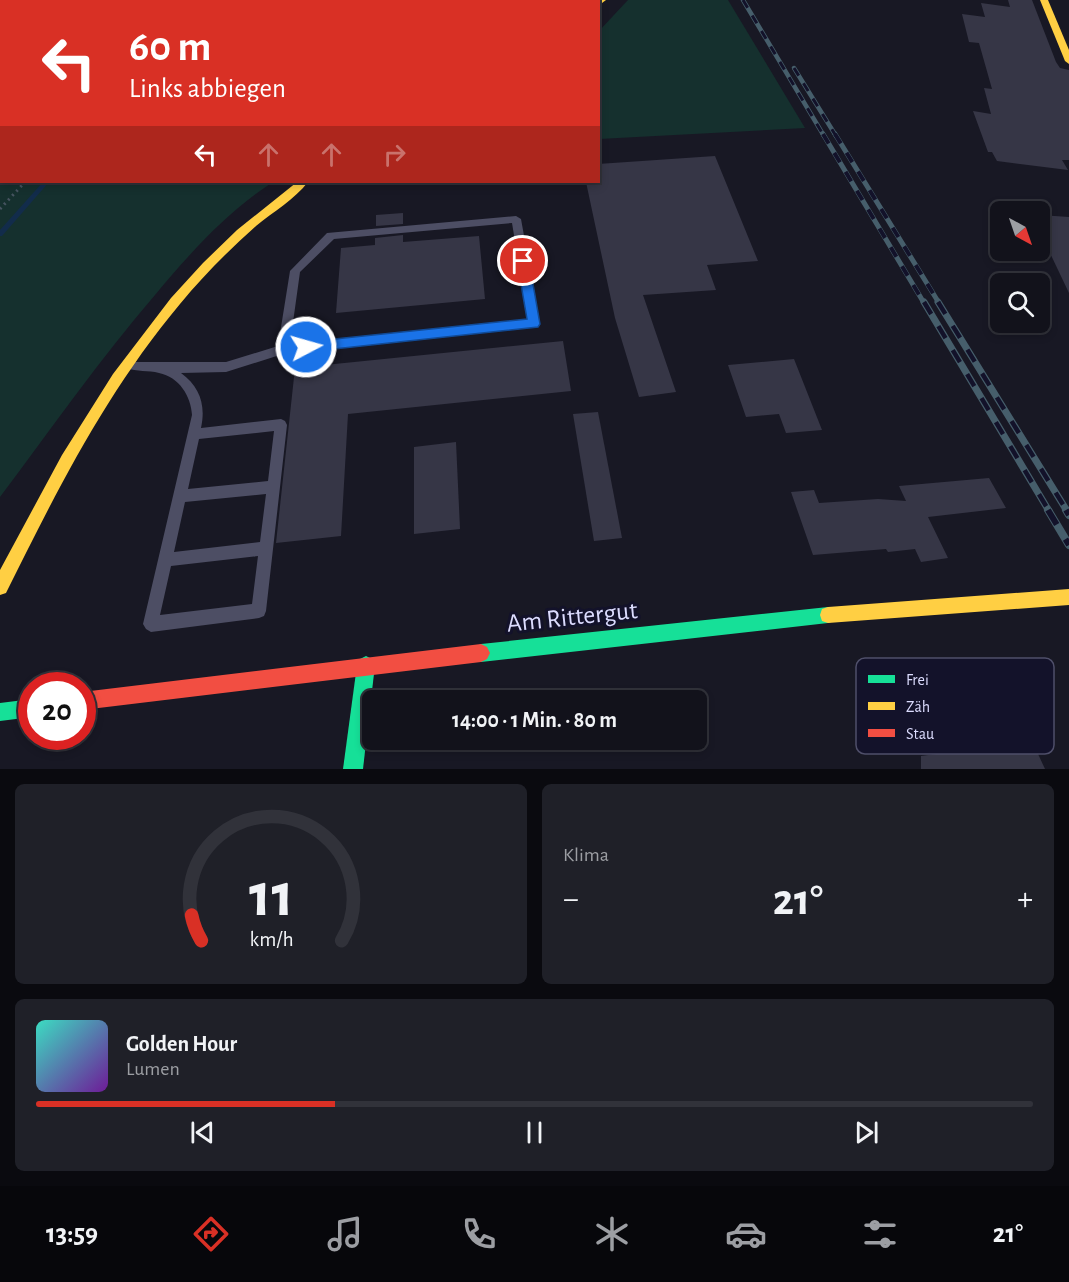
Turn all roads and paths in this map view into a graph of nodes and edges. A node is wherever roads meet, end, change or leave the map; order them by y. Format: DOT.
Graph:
graph roads {
  1 [pos="1044,0"];
  2 [pos="1069,61"];
  3 [pos="24,183"];
  4 [pos="302,183"];
  5 [pos="0,209"];
  6 [pos="283,350"];
  7 [pos="127,364"];
  8 [pos="163,368"];
  9 [pos="194,434"];
  10 [pos="273,487"];
  11 [pos="179,496"];
  12 [pos="266,549"];
  13 [pos="165,560"];
  14 [pos="0,587"];
  15 [pos="1069,597"];
  16 [pos="366,665"];
  17 [pos="96,699"];
  18 [pos="18,710"];
  19 [pos="0,712"];
  20 [pos="353,769"];
  1 -- 2 [label="street"];
  3 -- 5 [label="path"];
  4 -- 7 [label="street"];
  6 -- 6 [label="lane"];
  6 -- 8 [label="lane"];
  7 -- 8 [label="lane"];
  7 -- 14 [label="street"];
  8 -- 9 [label="lane"];
  9 -- 10 [label="lane"];
  9 -- 11 [label="lane"];
  10 -- 11 [label="lane"];
  10 -- 12 [label="lane"];
  11 -- 13 [label="lane"];
  12 -- 13 [label="lane"];
  12 -- 13 [label="lane"];
  15 -- 16 [label="street, Am Rittergut"];
  16 -- 17 [label="street, Am Rittergut"];
  16 -- 20 [label="street"];
  18 -- 19 [label="street"];
}
